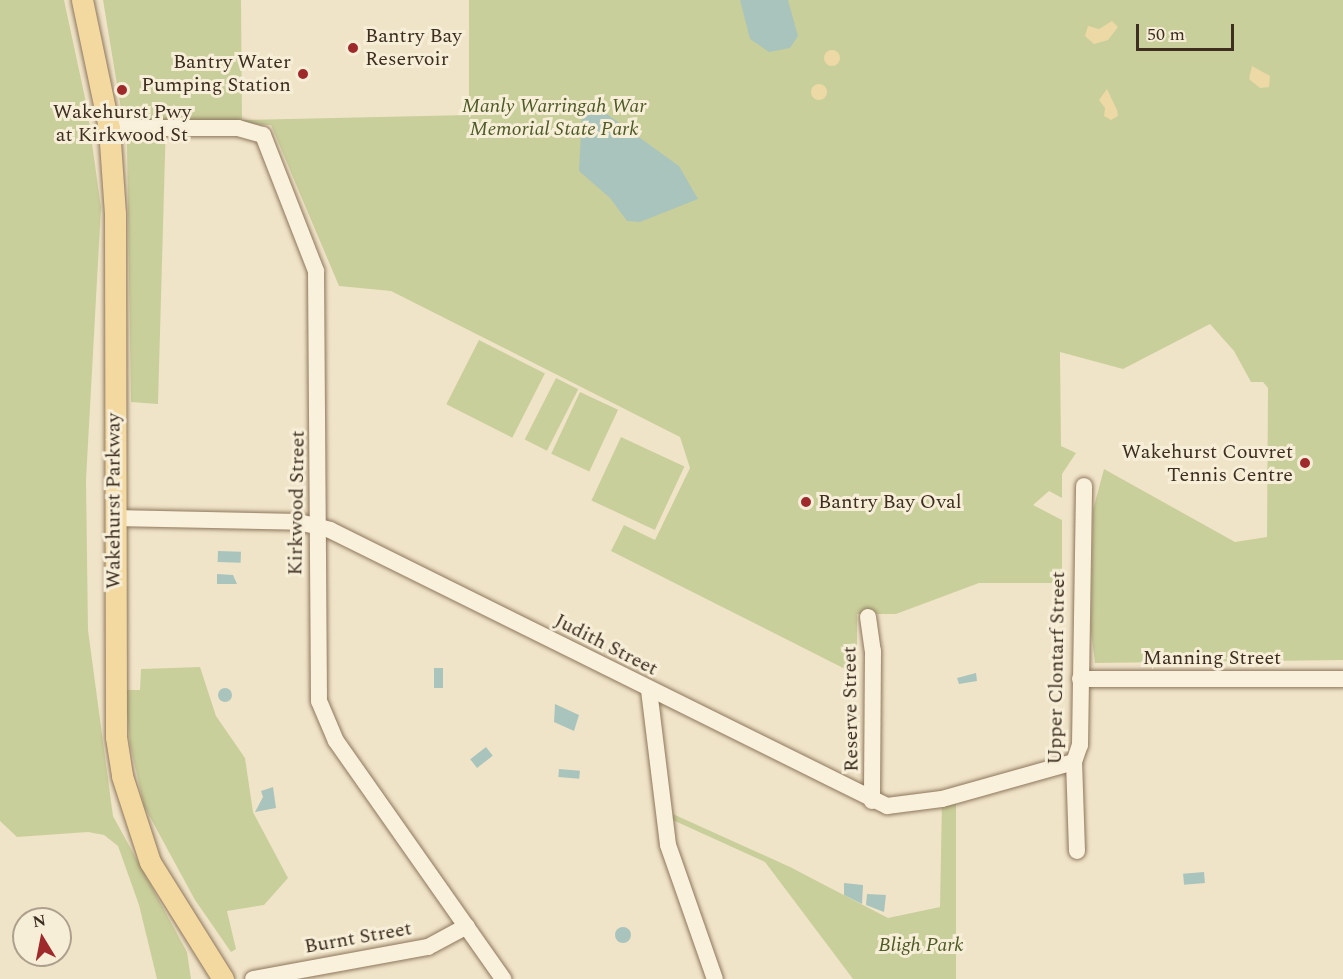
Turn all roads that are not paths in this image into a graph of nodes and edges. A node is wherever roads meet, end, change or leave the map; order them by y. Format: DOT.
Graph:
graph roads {
  1 [pos="81,0"];
  2 [pos="108,128"];
  3 [pos="1084,486"];
  4 [pos="114,518"];
  5 [pos="317,525"];
  6 [pos="868,617"];
  7 [pos="1080,679"];
  8 [pos="1343,680"];
  9 [pos="650,690"];
  10 [pos="1074,762"];
  11 [pos="872,801"];
  12 [pos="1077,851"];
  13 [pos="467,926"];
  14 [pos="223,979"];
  15 [pos="253,979"];
  16 [pos="503,979"];
  17 [pos="715,979"];
  1 -- 2 [label="main road, Wakehurst Parkway"];
  2 -- 4 [label="main road, Wakehurst Parkway"];
  2 -- 5 [label="street, Kirkwood Street"];
  3 -- 7 [label="street, Upper Clontarf Street"];
  4 -- 5 [label="street, Judith Street"];
  4 -- 14 [label="main road, Wakehurst Parkway"];
  5 -- 9 [label="street, Judith Street"];
  5 -- 13 [label="street, Kirkwood Street"];
  6 -- 11 [label="street, Reserve Street"];
  7 -- 8 [label="street, Manning Street"];
  7 -- 10 [label="street, Upper Clontarf Street"];
  9 -- 11 [label="street, Judith Street"];
  9 -- 17 [label="street"];
  10 -- 11 [label="street, Judith Street"];
  10 -- 12 [label="street, Upper Clontarf Street"];
  13 -- 15 [label="street, Burnt Street"];
  13 -- 16 [label="street, Kirkwood Street"];
}
